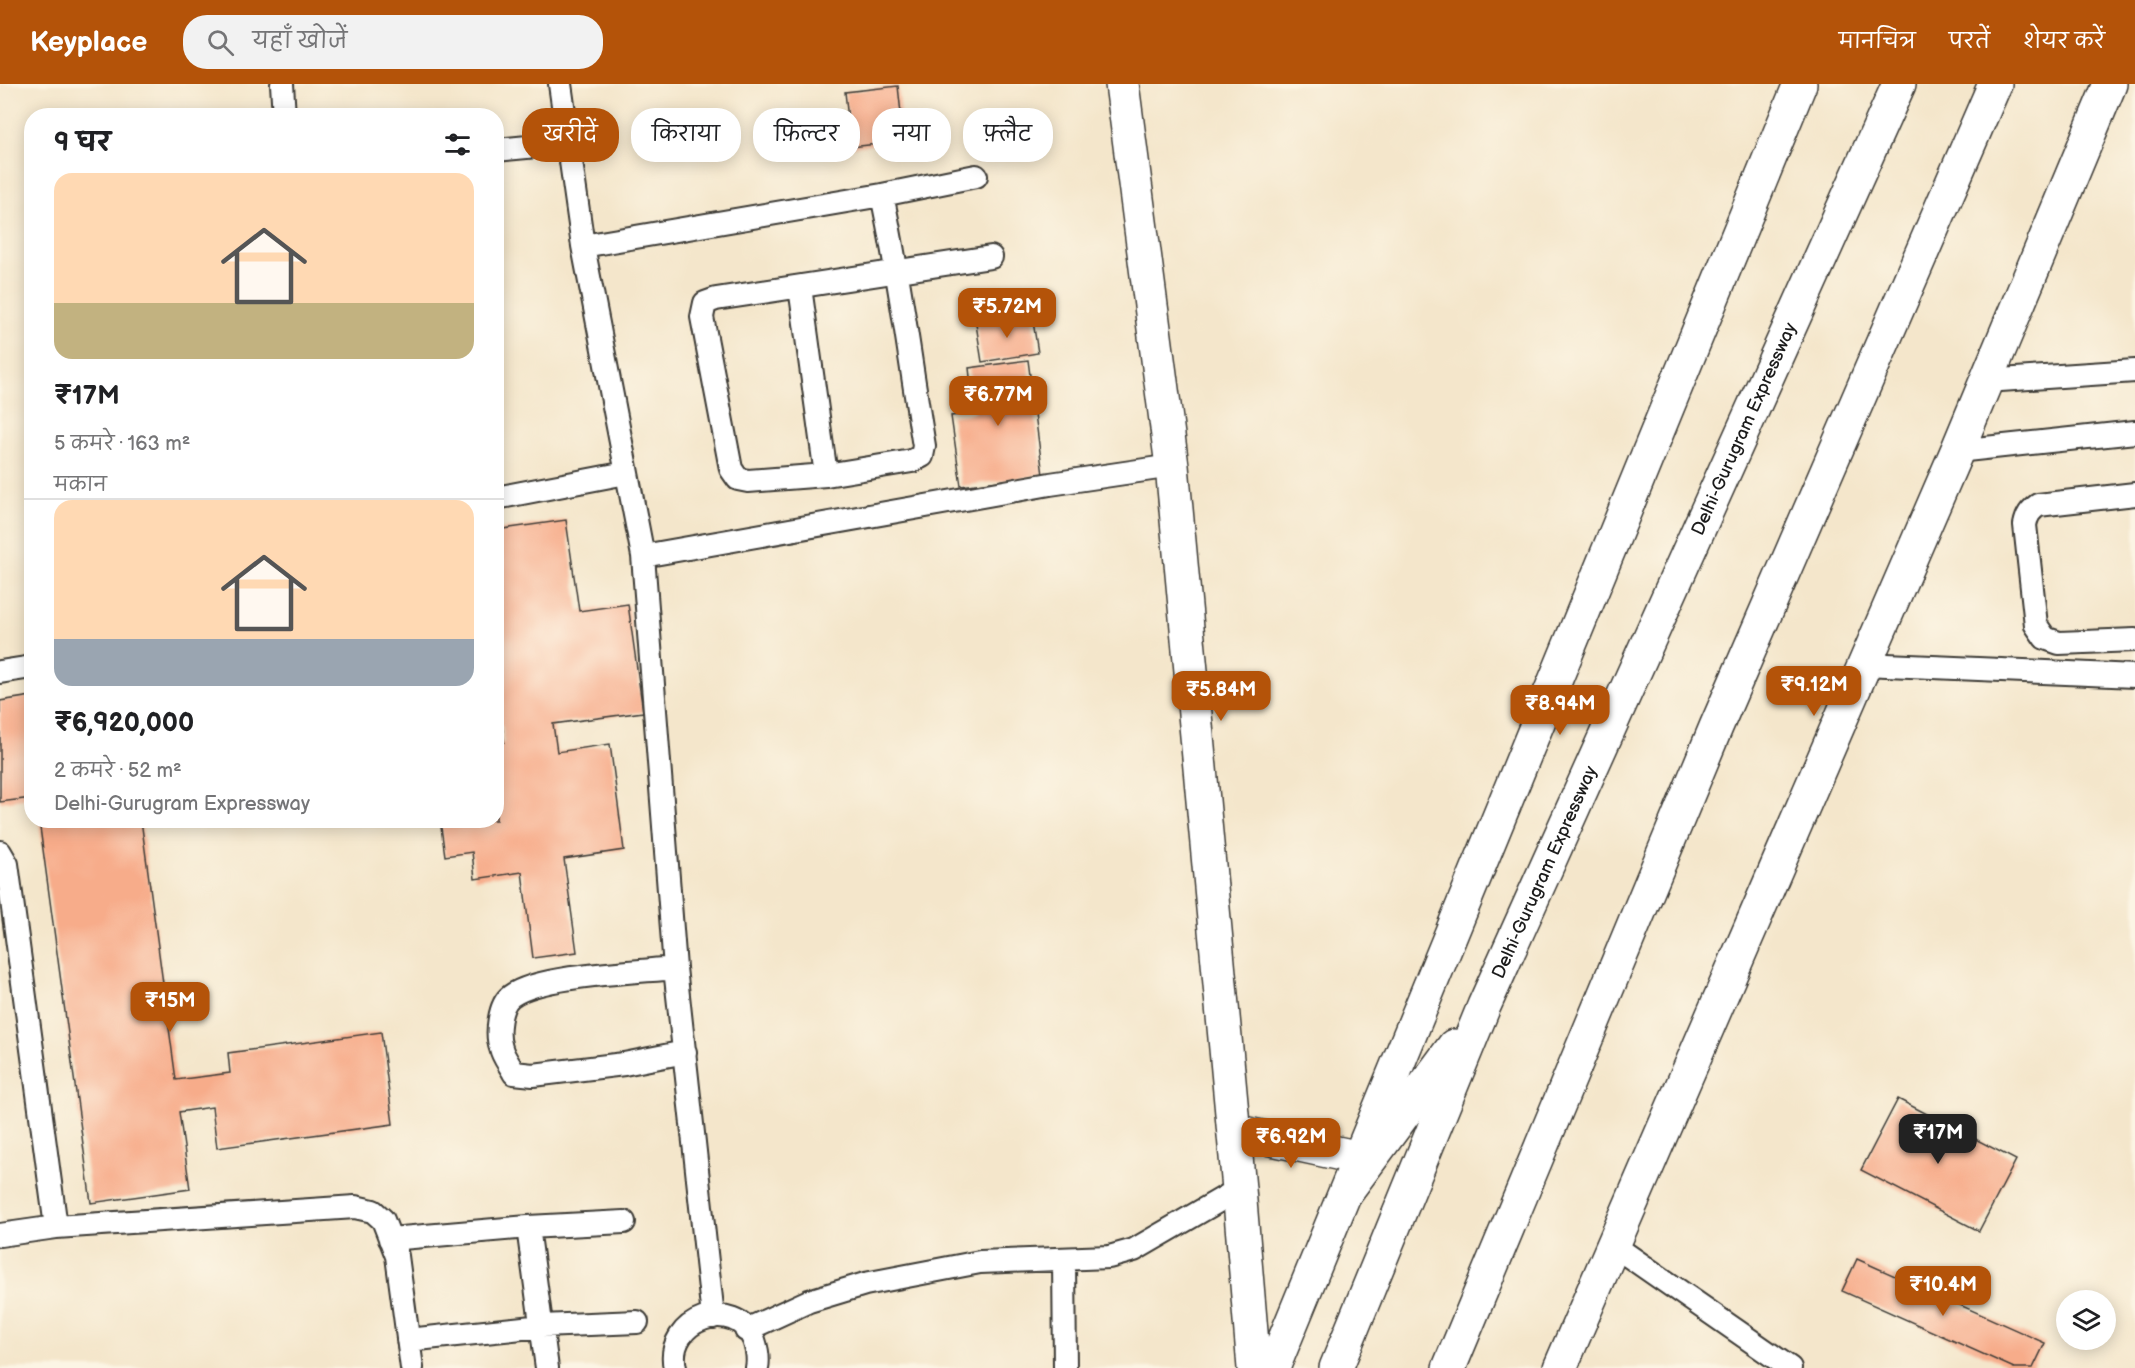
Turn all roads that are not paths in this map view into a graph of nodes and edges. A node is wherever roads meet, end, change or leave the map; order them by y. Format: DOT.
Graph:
graph roads {
  1 [pos="282,84"];
  2 [pos="560,84"];
  3 [pos="1122,84"];
  4 [pos="1800,84"];
  5 [pos="1899,84"];
  6 [pos="1995,84"];
  7 [pos="2110,84"];
  8 [pos="284,108"];
  9 [pos="564,108"];
  10 [pos="522,148"];
  11 [pos="504,149"];
  12 [pos="572,162"];
  13 [pos="976,176"];
  14 [pos="882,195"];
  15 [pos="583,246"];
  16 [pos="991,257"];
  17 [pos="896,271"];
  18 [pos="800,287"];
  19 [pos="2135,370"];
  20 [pos="1986,381"];
  21 [pos="2135,432"];
  22 [pos="1957,451"];
  23 [pos="1172,466"];
  24 [pos="626,474"];
  25 [pos="826,475"];
  26 [pos="2135,494"];
  27 [pos="504,497"];
  28 [pos="643,556"];
  29 [pos="2135,640"];
  30 [pos="1864,664"];
  31 [pos="24,669"];
  32 [pos="0,672"];
  33 [pos="2135,676"];
  34 [pos="0,852"];
  35 [pos="675,968"];
  36 [pos="1484,1006"];
  37 [pos="685,1052"];
  38 [pos="1234,1131"];
  39 [pos="1360,1158"];
  40 [pos="1239,1189"];
  41 [pos="1346,1192"];
  42 [pos="624,1222"];
  43 [pos="56,1227"];
  44 [pos="528,1227"];
  45 [pos="0,1235"];
  46 [pos="390,1239"];
  47 [pos="1613,1245"];
  48 [pos="1064,1259"];
  49 [pos="713,1317"];
  50 [pos="637,1322"];
  51 [pos="542,1326"];
  52 [pos="746,1330"];
  53 [pos="408,1340"];
  54 [pos="412,1368"];
  55 [pos="547,1368"];
  56 [pos="675,1368"];
  57 [pos="756,1368"];
  58 [pos="1065,1368"];
  59 [pos="1254,1368"];
  60 [pos="1273,1368"];
  61 [pos="1336,1368"];
  62 [pos="1449,1368"];
  63 [pos="1560,1368"];
  64 [pos="1790,1368"];
  1 -- 8 [label="lane"];
  2 -- 9 [label="lane"];
  3 -- 23 [label="main road"];
  4 -- 39 [label="main road"];
  5 -- 36 [label="main road, Delhi-Gurugram Expressway"];
  6 -- 62 [label="main road"];
  7 -- 20 [label="main road"];
  10 -- 11 [label="lane"];
  12 -- 15 [label="lane"];
  13 -- 14 [label="lane"];
  14 -- 15 [label="lane"];
  14 -- 17 [label="lane"];
  15 -- 24 [label="lane"];
  16 -- 17 [label="lane"];
  17 -- 18 [label="lane"];
  17 -- 25 [label="lane"];
  18 -- 25 [label="lane"];
  18 -- 25 [label="lane"];
  19 -- 20 [label="lane"];
  20 -- 22 [label="main road"];
  21 -- 22 [label="lane"];
  22 -- 30 [label="main road"];
  23 -- 28 [label="lane"];
  23 -- 38 [label="main road"];
  24 -- 27 [label="lane"];
  24 -- 28 [label="lane"];
  26 -- 29 [label="lane"];
  28 -- 35 [label="lane"];
  30 -- 33 [label="lane"];
  30 -- 47 [label="main road"];
  31 -- 32 [label="lane"];
  34 -- 43 [label="lane"];
  35 -- 37 [label="lane"];
  35 -- 37 [label="lane"];
  36 -- 41 [label="main road"];
  36 -- 61 [label="main road, Delhi-Gurugram Expressway"];
  37 -- 49 [label="lane"];
  38 -- 39 [label="main road"];
  38 -- 40 [label="main road"];
  39 -- 41 [label="main road"];
  40 -- 48 [label="lane"];
  40 -- 59 [label="main road"];
  41 -- 60 [label="main road"];
  42 -- 44 [label="lane"];
  43 -- 45 [label="lane"];
  43 -- 46 [label="lane"];
  44 -- 46 [label="lane"];
  44 -- 51 [label="lane"];
  46 -- 53 [label="lane"];
  47 -- 63 [label="main road"];
  47 -- 64 [label="lane"];
  48 -- 52 [label="lane"];
  48 -- 58 [label="lane"];
  49 -- 52 [label="lane"];
  49 -- 56 [label="lane"];
  50 -- 51 [label="lane"];
  51 -- 53 [label="lane"];
  51 -- 55 [label="lane"];
  52 -- 57 [label="lane"];
  53 -- 54 [label="lane"];
}
